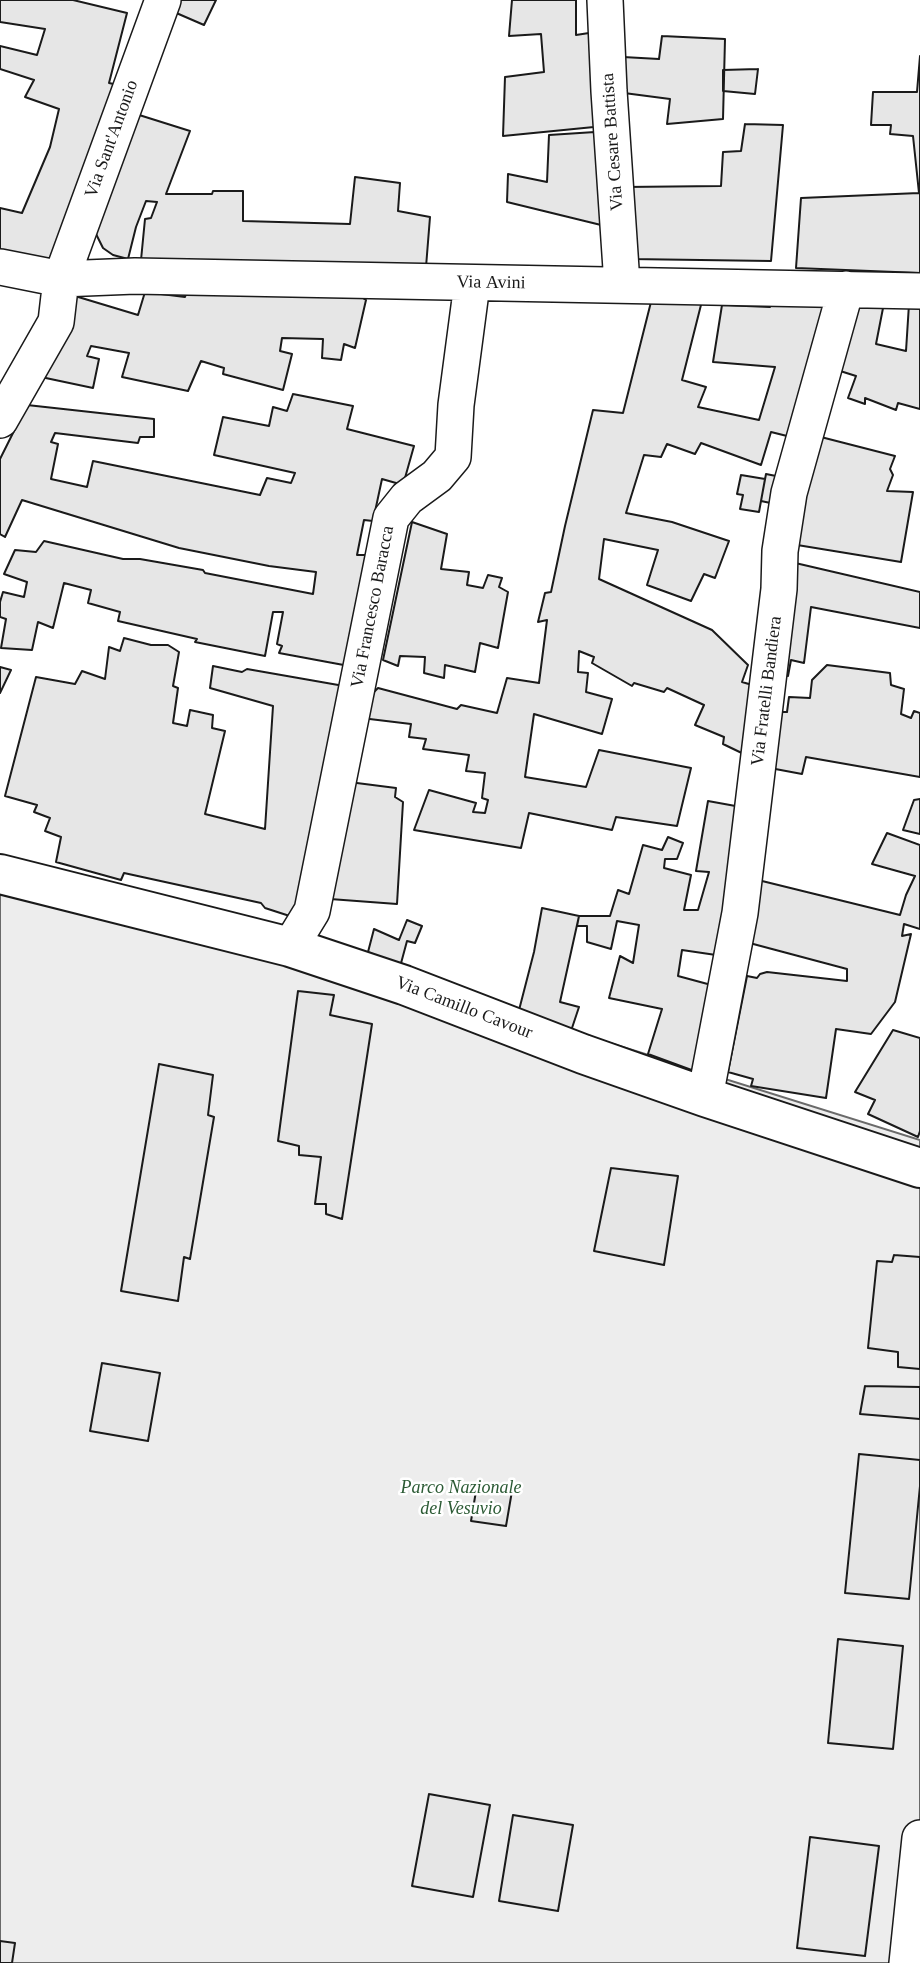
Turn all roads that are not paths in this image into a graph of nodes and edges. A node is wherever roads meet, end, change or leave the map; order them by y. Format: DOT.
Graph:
graph roads {
  1 [pos="163,0"];
  2 [pos="605,0"];
  3 [pos="0,267"];
  4 [pos="61,279"];
  5 [pos="472,284"];
  6 [pos="622,284"];
  7 [pos="846,289"];
  8 [pos="920,291"];
  9 [pos="0,420"];
  10 [pos="0,874"];
  11 [pos="290,947"];
  12 [pos="705,1097"];
  13 [pos="920,1168"];
  14 [pos="920,1838"];
  15 [pos="907,1963"];
  1 -- 4 [label="street, Via Sant'Antonio"];
  2 -- 6 [label="street, Via Cesare Battista"];
  3 -- 4 [label="street, Via Avini"];
  4 -- 5 [label="street, Via Avini"];
  4 -- 9 [label="street, Via Sant'Antonio"];
  5 -- 6 [label="street, Via Avini"];
  5 -- 11 [label="street, Via Francesco Baracca"];
  6 -- 7 [label="street, Via Avini"];
  7 -- 8 [label="street, Via Avini"];
  7 -- 12 [label="street, Via Fratelli Bandiera"];
  10 -- 11 [label="street, Via Camillo Cavour"];
  11 -- 12 [label="street, Via Camillo Cavour"];
  12 -- 13 [label="street, Via Camillo Cavour"];
  14 -- 15 [label="street"];
}
